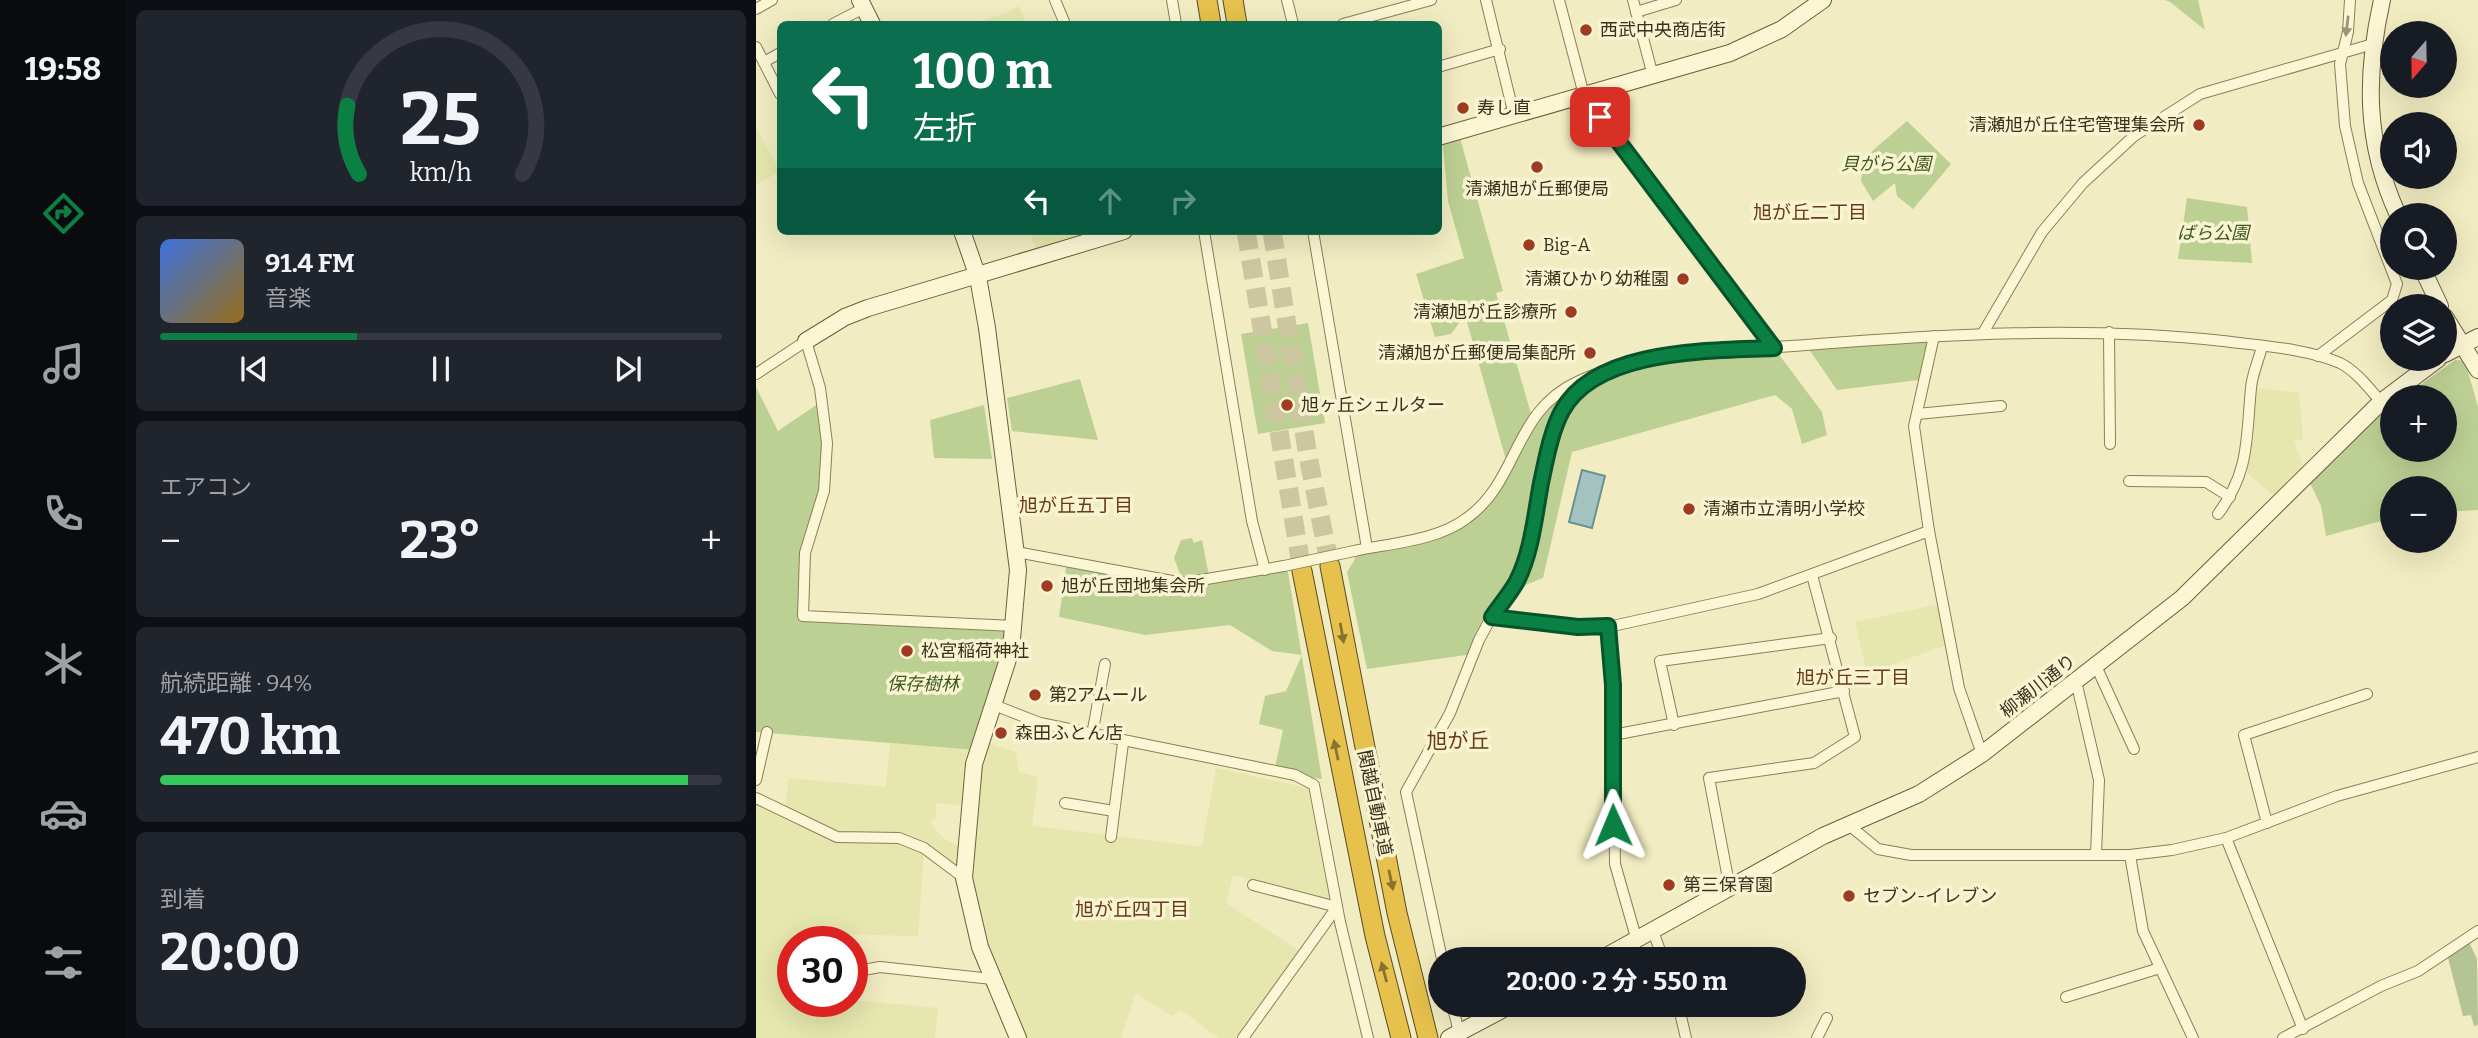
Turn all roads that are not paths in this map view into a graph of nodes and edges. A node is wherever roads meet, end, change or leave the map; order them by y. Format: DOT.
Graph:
graph roads {
  1 [pos="772,0"];
  2 [pos="1055,0"];
  3 [pos="1172,0"];
  4 [pos="1207,0"];
  5 [pos="1233,0"];
  6 [pos="1287,0"];
  7 [pos="1431,0"];
  8 [pos="1486,0"];
  9 [pos="1559,0"];
  10 [pos="1633,0"];
  11 [pos="1676,0"];
  12 [pos="1824,0"];
  13 [pos="2350,0"];
  14 [pos="2382,0"];
  15 [pos="862,4"];
  16 [pos="756,9"];
  17 [pos="1636,12"];
  18 [pos="838,21"];
  19 [pos="870,21"];
  20 [pos="1064,21"];
  21 [pos="1176,21"];
  22 [pos="1210,21"];
  23 [pos="1236,21"];
  24 [pos="1292,21"];
  25 [pos="1354,21"];
  26 [pos="2373,44"];
  27 [pos="756,47"];
  28 [pos="1500,49"];
  29 [pos="2342,52"];
  30 [pos="777,55"];
  31 [pos="764,62"];
  32 [pos="1442,65"];
  33 [pos="1653,76"];
  34 [pos="777,88"];
  35 [pos="1584,95"];
  36 [pos="1514,115"];
  37 [pos="1442,136"];
  38 [pos="2394,203"];
  39 [pos="963,235"];
  40 [pos="1111,235"];
  41 [pos="1205,235"];
  42 [pos="1313,235"];
  43 [pos="978,277"];
  44 [pos="2109,332"];
  45 [pos="1983,333"];
  46 [pos="1934,336"];
  47 [pos="2457,336"];
  48 [pos="2478,337"];
  49 [pos="806,341"];
  50 [pos="2463,345"];
  51 [pos="2262,346"];
  52 [pos="1774,348"];
  53 [pos="2457,348"];
  54 [pos="2318,356"];
  55 [pos="2478,370"];
  56 [pos="2422,371"];
  57 [pos="756,374"];
  58 [pos="1597,374"];
  59 [pos="2403,385"];
  60 [pos="2380,400"];
  61 [pos="2380,402"];
  62 [pos="2001,405"];
  63 [pos="1917,414"];
  64 [pos="2110,444"];
  65 [pos="2129,481"];
  66 [pos="2230,497"];
  67 [pos="2218,514"];
  68 [pos="1928,531"];
  69 [pos="1367,548"];
  70 [pos="1016,552"];
  71 [pos="1330,566"];
  72 [pos="1293,568"];
  73 [pos="1265,570"];
  74 [pos="1812,575"];
  75 [pos="1492,617"];
  76 [pos="1014,626"];
  77 [pos="1608,626"];
  78 [pos="1831,638"];
  79 [pos="1105,664"];
  80 [pos="2096,666"];
  81 [pos="2076,681"];
  82 [pos="1844,691"];
  83 [pos="2367,694"];
  84 [pos="993,705"];
  85 [pos="1674,725"];
  86 [pos="767,732"];
  87 [pos="1092,735"];
  88 [pos="1613,735"];
  89 [pos="1123,743"];
  90 [pos="2134,749"];
  91 [pos="1982,754"];
  92 [pos="2478,757"];
  93 [pos="756,780"];
  94 [pos="756,798"];
  95 [pos="1065,803"];
  96 [pos="1115,811"];
  97 [pos="2267,823"];
  98 [pos="1849,825"];
  99 [pos="1111,837"];
  100 [pos="2226,838"];
  101 [pos="2096,854"];
  102 [pos="2130,855"];
  103 [pos="964,878"];
  104 [pos="1253,884"];
  105 [pos="1730,889"];
  106 [pos="1337,907"];
  107 [pos="1653,931"];
  108 [pos="2478,931"];
  109 [pos="1637,941"];
  110 [pos="1439,947"];
  111 [pos="1625,947"];
  112 [pos="1659,947"];
  113 [pos="2160,968"];
  114 [pos="868,969"];
  115 [pos="992,979"];
  116 [pos="2066,997"];
  117 [pos="1454,1017"];
  118 [pos="1490,1017"];
  119 [pos="1681,1017"];
  120 [pos="1827,1018"];
  121 [pos="2303,1029"];
  122 [pos="1456,1036"];
  123 [pos="1018,1038"];
  124 [pos="1243,1038"];
  125 [pos="1368,1038"];
  126 [pos="1401,1038"];
  127 [pos="1428,1038"];
  128 [pos="1686,1038"];
  129 [pos="1816,1038"];
  130 [pos="2193,1038"];
  131 [pos="2283,1038"];
  1 -- 16 [label="street"];
  2 -- 20 [label="street"];
  3 -- 21 [label="street"];
  4 -- 22 [label="highway"];
  5 -- 23 [label="highway"];
  6 -- 24 [label="street"];
  7 -- 25 [label="street"];
  8 -- 28 [label="street"];
  9 -- 35 [label="street"];
  10 -- 17 [label="street"];
  11 -- 17 [label="street"];
  12 -- 33 [label="street"];
  13 -- 29 [label="street, one-way"];
  14 -- 26 [label="street"];
  15 -- 18 [label="street"];
  15 -- 19 [label="street"];
  17 -- 33 [label="street"];
  26 -- 29 [label="street"];
  26 -- 38 [label="street"];
  27 -- 31 [label="street"];
  28 -- 32 [label="street"];
  28 -- 36 [label="street"];
  29 -- 45 [label="street"];
  29 -- 54 [label="street"];
  30 -- 31 [label="street"];
  31 -- 34 [label="street"];
  33 -- 35 [label="street"];
  35 -- 36 [label="street"];
  35 -- 52 [label="street"];
  36 -- 37 [label="street"];
  39 -- 43 [label="street"];
  40 -- 43 [label="street"];
  41 -- 73 [label="street"];
  42 -- 69 [label="street"];
  43 -- 49 [label="street"];
  43 -- 70 [label="street"];
  44 -- 45 [label="street"];
  44 -- 51 [label="street"];
  44 -- 64 [label="street"];
  45 -- 46 [label="street"];
  46 -- 52 [label="street"];
  46 -- 63 [label="street"];
  47 -- 50 [label="street"];
  48 -- 50 [label="street"];
  49 -- 57 [label="street"];
  49 -- 76 [label="street"];
  50 -- 53 [label="street"];
  50 -- 55 [label="street"];
  51 -- 54 [label="street"];
  51 -- 66 [label="street"];
  52 -- 58 [label="street"];
  54 -- 60 [label="street"];
  56 -- 59 [label="street, 柳瀬川通り"];
  58 -- 69 [label="street"];
  58 -- 75 [label="street"];
  61 -- 80 [label="street, 柳瀬川通り"];
  62 -- 63 [label="street"];
  63 -- 68 [label="street"];
  65 -- 66 [label="street"];
  66 -- 67 [label="street"];
  68 -- 74 [label="street"];
  68 -- 91 [label="street"];
  69 -- 72 [label="street, bridge"];
  70 -- 73 [label="street"];
  70 -- 76 [label="street"];
  71 -- 127 [label="highway, 関越自動車道, one-way"];
  72 -- 73 [label="street"];
  126 -- 72 [label="highway, 関越自動車道, one-way"];
  74 -- 77 [label="street"];
  74 -- 78 [label="street"];
  75 -- 77 [label="street"];
  75 -- 110 [label="street"];
  76 -- 84 [label="street"];
  77 -- 88 [label="street"];
  78 -- 82 [label="street"];
  78 -- 85 [label="street"];
  79 -- 87 [label="street"];
  80 -- 81 [label="street, 柳瀬川通り"];
  80 -- 90 [label="street"];
  81 -- 91 [label="street, 柳瀬川通り"];
  81 -- 101 [label="street"];
  82 -- 85 [label="street"];
  82 -- 105 [label="street"];
  83 -- 97 [label="street"];
  84 -- 87 [label="street"];
  84 -- 103 [label="street"];
  85 -- 88 [label="street"];
  86 -- 93 [label="street"];
  87 -- 89 [label="street"];
  88 -- 109 [label="street"];
  89 -- 96 [label="street"];
  89 -- 106 [label="street"];
  91 -- 98 [label="street, 柳瀬川通り"];
  92 -- 97 [label="street"];
  94 -- 103 [label="street"];
  95 -- 96 [label="street"];
  96 -- 99 [label="street"];
  97 -- 100 [label="street"];
  98 -- 101 [label="street"];
  98 -- 105 [label="street, 柳瀬川通り"];
  100 -- 102 [label="street"];
  100 -- 121 [label="street"];
  101 -- 102 [label="street"];
  102 -- 113 [label="street"];
  103 -- 115 [label="street"];
  104 -- 106 [label="street"];
  105 -- 107 [label="street, 柳瀬川通り"];
  106 -- 124 [label="street"];
  106 -- 125 [label="street"];
  107 -- 109 [label="street, 柳瀬川通り"];
  107 -- 112 [label="street"];
  108 -- 121 [label="street"];
  109 -- 111 [label="street, 柳瀬川通り"];
  113 -- 116 [label="street"];
  113 -- 130 [label="street"];
  114 -- 115 [label="street"];
  115 -- 123 [label="street"];
  117 -- 122 [label="street"];
  118 -- 122 [label="street"];
  119 -- 128 [label="street"];
  120 -- 129 [label="street"];
  121 -- 131 [label="street"];
}
